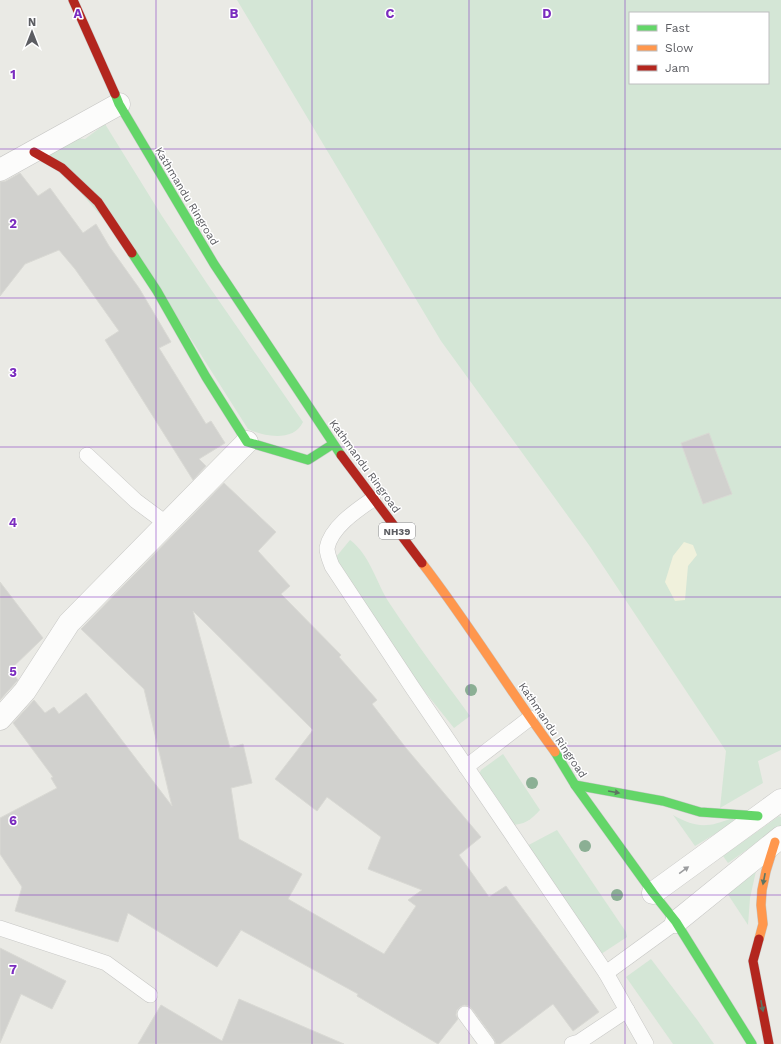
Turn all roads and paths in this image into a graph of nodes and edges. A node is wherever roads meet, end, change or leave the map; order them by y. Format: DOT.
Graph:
graph roads {
  1 [pos="73,0"];
  2 [pos="119,104"];
  3 [pos="34,152"];
  4 [pos="0,170"];
  5 [pos="247,442"];
  6 [pos="333,444"];
  7 [pos="87,455"];
  8 [pos="373,499"];
  9 [pos="167,524"];
  10 [pos="530,718"];
  11 [pos="0,719"];
  12 [pos="466,767"];
  13 [pos="575,785"];
  14 [pos="781,800"];
  15 [pos="758,816"];
  16 [pos="778,839"];
  17 [pos="653,893"];
  18 [pos="676,922"];
  19 [pos="0,928"];
  20 [pos="606,973"];
  21 [pos="150,995"];
  22 [pos="627,1010"];
  23 [pos="464,1014"];
  24 [pos="576,1043"];
  25 [pos="488,1044"];
  26 [pos="646,1044"];
  27 [pos="752,1044"];
  28 [pos="769,1044"];
  1 -- 2 [label="main road, Kathmandu Ringroad / NH39"];
  2 -- 3 [label="street"];
  2 -- 6 [label="main road, Kathmandu Ringroad / NH39"];
  3 -- 4 [label="street"];
  3 -- 5 [label="main road"];
  5 -- 6 [label="main road"];
  5 -- 9 [label="street"];
  6 -- 8 [label="main road, Kathmandu Ringroad / NH39"];
  7 -- 9 [label="lane"];
  8 -- 10 [label="main road, Kathmandu Ringroad / NH39"];
  8 -- 12 [label="lane"];
  9 -- 11 [label="street"];
  10 -- 12 [label="lane"];
  10 -- 13 [label="main road, Kathmandu Ringroad / NH39"];
  12 -- 20 [label="lane"];
  13 -- 15 [label="main road, one-way"];
  13 -- 17 [label="main road, Kathmandu Ringroad / NH39"];
  14 -- 15 [label="street"];
  17 -- 15 [label="street, one-way"];
  16 -- 18 [label="street"];
  16 -- 28 [label="main road, one-way"];
  17 -- 18 [label="main road, Kathmandu Ringroad / NH39"];
  18 -- 20 [label="lane"];
  18 -- 27 [label="main road, Kathmandu Ringroad / NH39"];
  19 -- 21 [label="lane"];
  20 -- 22 [label="lane"];
  22 -- 24 [label="lane"];
  22 -- 26 [label="lane"];
  23 -- 25 [label="lane"];
}
